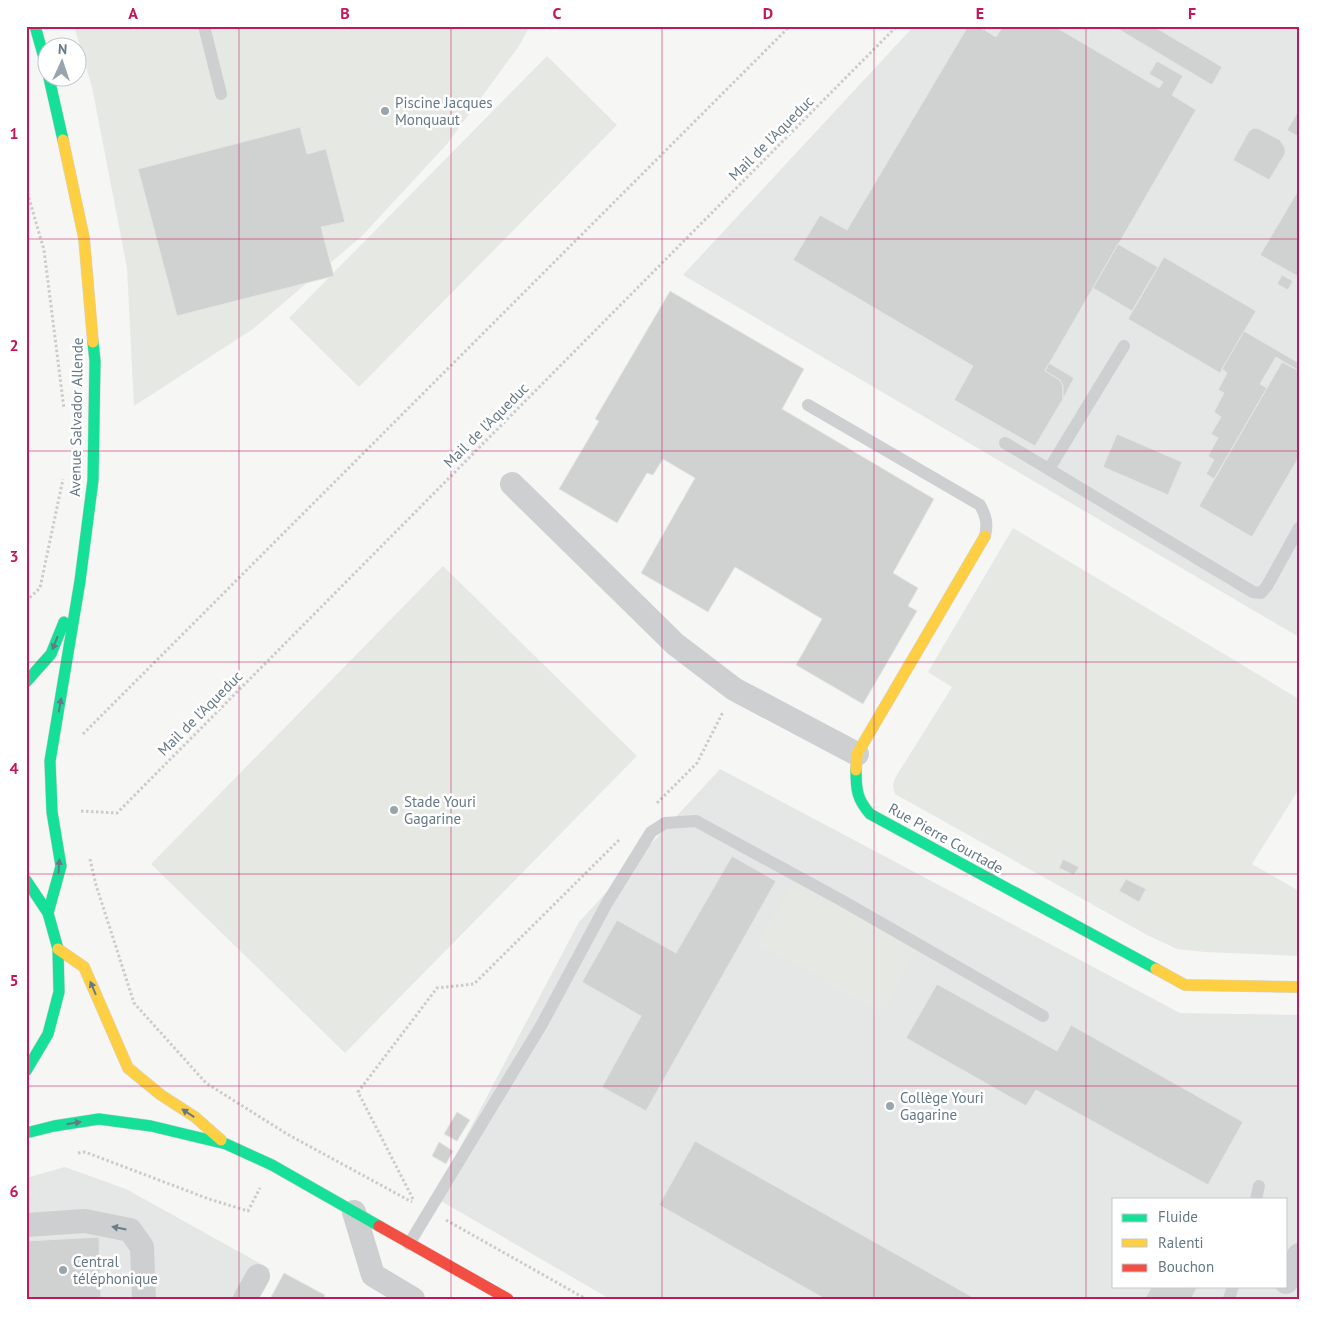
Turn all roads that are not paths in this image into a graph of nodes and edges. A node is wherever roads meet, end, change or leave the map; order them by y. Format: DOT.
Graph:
graph roads {
  1 [pos="34,26"];
  2 [pos="204,26"];
  3 [pos="38,39"];
  4 [pos="51,88"];
  5 [pos="221,94"];
  6 [pos="1124,346"];
  7 [pos="808,406"];
  8 [pos="1005,443"];
  9 [pos="1049,469"];
  10 [pos="512,484"];
  11 [pos="1299,528"];
  12 [pos="985,536"];
  13 [pos="80,582"];
  14 [pos="26,682"];
  15 [pos="857,754"];
  16 [pos="26,880"];
  17 [pos="48,914"];
  18 [pos="58,949"];
  19 [pos="1299,987"];
  20 [pos="1043,1016"];
  21 [pos="26,1071"];
  22 [pos="26,1133"];
  23 [pos="226,1144"];
  24 [pos="1259,1186"];
  25 [pos="1256,1198"];
  26 [pos="354,1212"];
  27 [pos="26,1225"];
  28 [pos="409,1244"];
  29 [pos="258,1276"];
  30 [pos="1285,1288"];
  31 [pos="144,1299"];
  32 [pos="246,1299"];
  33 [pos="413,1299"];
  34 [pos="508,1299"];
  35 [pos="1279,1299"];
  1 -- 3 [label="street"];
  2 -- 5 [label="lane"];
  4 -- 13 [label="street, Avenue Salvador Allende"];
  6 -- 9 [label="lane"];
  7 -- 12 [label="lane"];
  8 -- 9 [label="lane"];
  9 -- 11 [label="lane"];
  10 -- 15 [label="street"];
  12 -- 15 [label="street, Rue Pierre Courtade"];
  13 -- 14 [label="street, Avenue Salvador Allende, one-way"];
  17 -- 13 [label="street, Avenue Salvador Allende, one-way"];
  15 -- 19 [label="street, Rue Pierre Courtade"];
  16 -- 17 [label="street"];
  17 -- 18 [label="street"];
  18 -- 21 [label="street"];
  23 -- 18 [label="street, one-way"];
  20 -- 28 [label="lane"];
  22 -- 23 [label="street, one-way"];
  23 -- 26 [label="street"];
  24 -- 25 [label="lane"];
  26 -- 28 [label="street"];
  26 -- 33 [label="street"];
  31 -- 27 [label="street, one-way"];
  28 -- 34 [label="street"];
  29 -- 32 [label="street"];
  30 -- 35 [label="street"];
}
